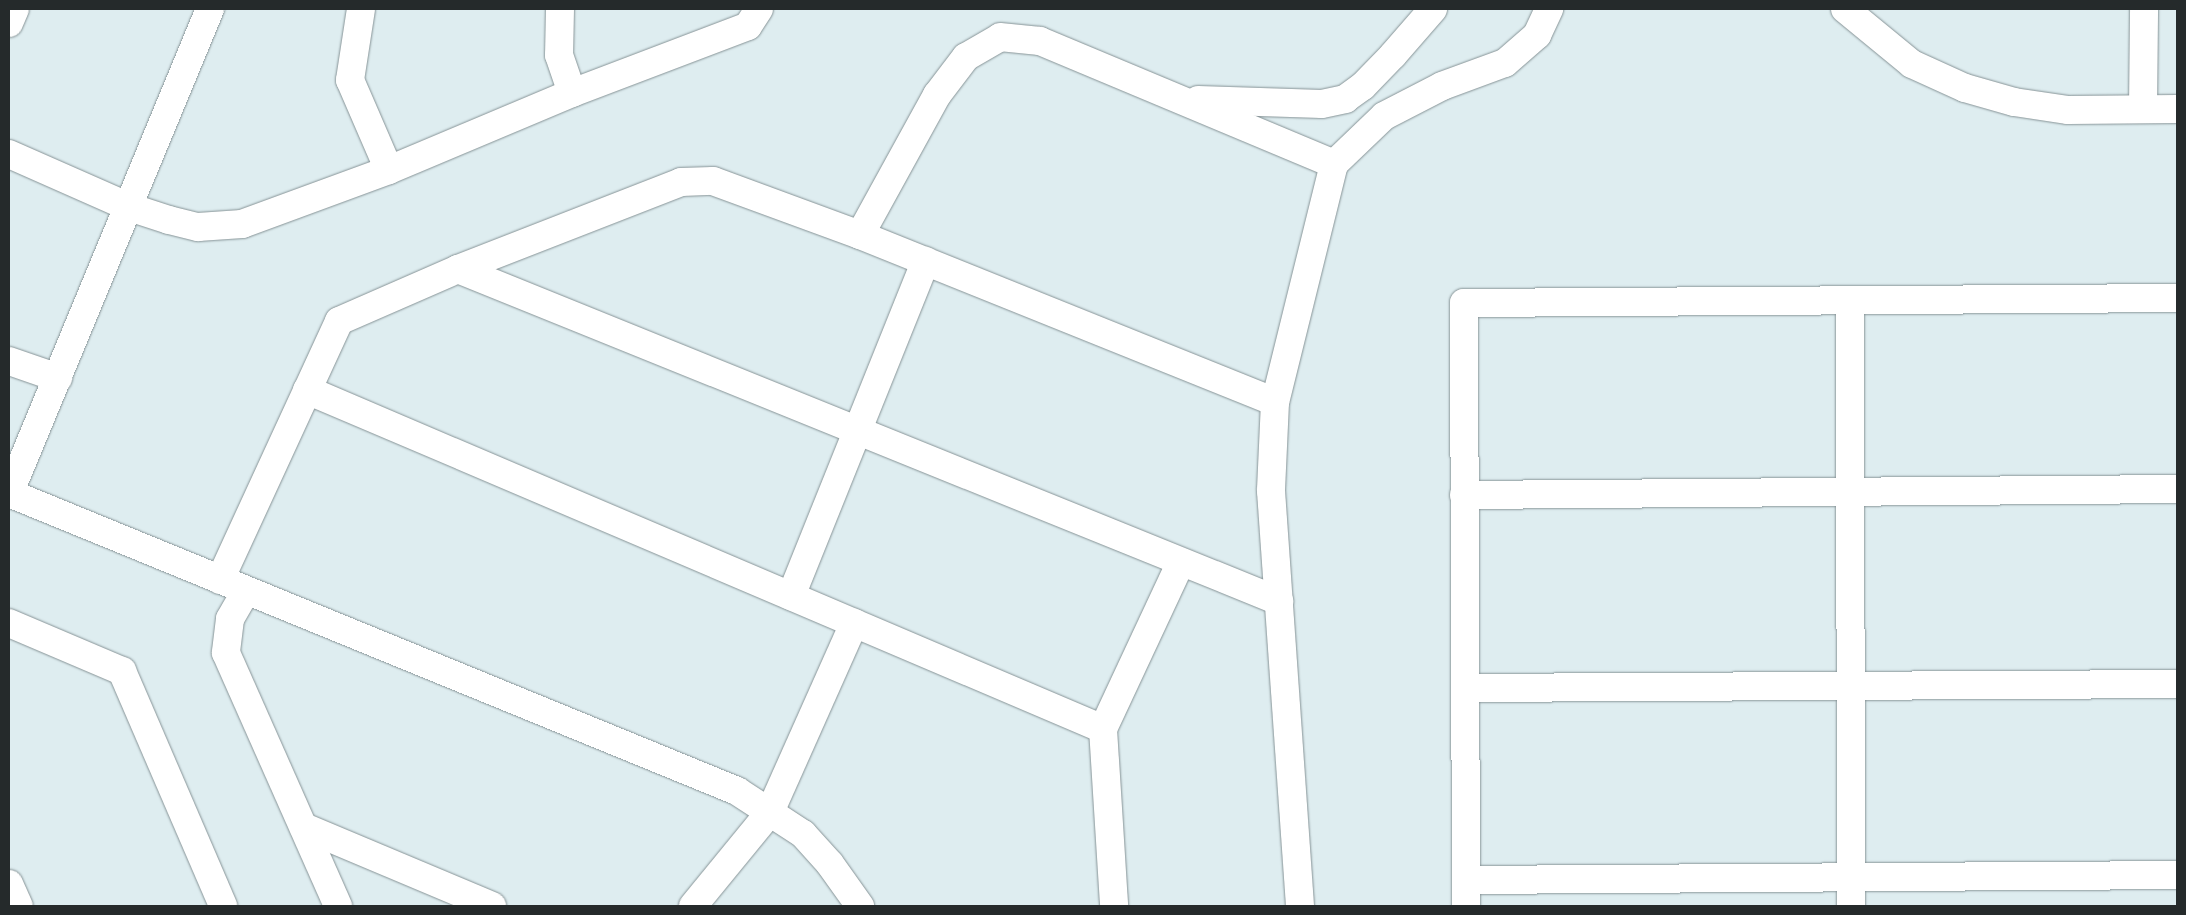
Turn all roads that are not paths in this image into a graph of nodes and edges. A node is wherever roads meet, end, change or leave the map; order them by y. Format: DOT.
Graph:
graph roads {
  1 [pos="15,9"];
  2 [pos="210,9"];
  3 [pos="361,9"];
  4 [pos="560,9"];
  5 [pos="759,9"];
  6 [pos="1433,9"];
  7 [pos="1549,9"];
  8 [pos="1845,9"];
  9 [pos="2144,9"];
  10 [pos="9,23"];
  11 [pos="572,94"];
  12 [pos="1181,100"];
  13 [pos="2177,109"];
  14 [pos="2143,110"];
  15 [pos="9,154"];
  16 [pos="1334,164"];
  17 [pos="389,170"];
  18 [pos="129,207"];
  19 [pos="860,235"];
  20 [pos="926,262"];
  21 [pos="458,269"];
  22 [pos="2177,298"];
  23 [pos="1850,301"];
  24 [pos="9,361"];
  25 [pos="58,378"];
  26 [pos="307,390"];
  27 [pos="1275,402"];
  28 [pos="858,431"];
  29 [pos="2177,489"];
  30 [pos="1850,492"];
  31 [pos="9,494"];
  32 [pos="1464,495"];
  33 [pos="1181,562"];
  34 [pos="220,580"];
  35 [pos="246,591"];
  36 [pos="791,596"];
  37 [pos="1279,601"];
  38 [pos="854,622"];
  39 [pos="9,623"];
  40 [pos="2177,684"];
  41 [pos="1851,685"];
  42 [pos="1465,688"];
  43 [pos="1103,729"];
  44 [pos="770,812"];
  45 [pos="304,827"];
  46 [pos="2177,875"];
  47 [pos="1851,878"];
  48 [pos="9,884"];
  49 [pos="1466,893"];
  50 [pos="19,906"];
  51 [pos="224,906"];
  52 [pos="338,906"];
  53 [pos="492,906"];
  54 [pos="692,906"];
  55 [pos="860,906"];
  56 [pos="1114,906"];
  57 [pos="1300,906"];
  58 [pos="1851,906"];
  1 -- 10 [label="street"];
  2 -- 18 [label="street"];
  3 -- 17 [label="street"];
  4 -- 11 [label="street"];
  5 -- 11 [label="street"];
  6 -- 12 [label="street"];
  7 -- 16 [label="street"];
  8 -- 14 [label="street"];
  9 -- 14 [label="street"];
  11 -- 17 [label="street"];
  12 -- 16 [label="street"];
  12 -- 19 [label="street"];
  13 -- 14 [label="street"];
  15 -- 18 [label="street"];
  16 -- 27 [label="street"];
  17 -- 18 [label="street"];
  18 -- 25 [label="street"];
  19 -- 20 [label="street"];
  19 -- 21 [label="street"];
  20 -- 27 [label="street"];
  20 -- 28 [label="street"];
  21 -- 26 [label="street"];
  21 -- 28 [label="street"];
  22 -- 23 [label="street"];
  23 -- 30 [label="street"];
  23 -- 32 [label="street"];
  24 -- 25 [label="street"];
  25 -- 31 [label="street"];
  26 -- 34 [label="street"];
  26 -- 36 [label="street"];
  27 -- 37 [label="street"];
  28 -- 33 [label="street"];
  28 -- 36 [label="street"];
  29 -- 30 [label="street"];
  30 -- 32 [label="street"];
  30 -- 41 [label="street"];
  31 -- 34 [label="street"];
  32 -- 42 [label="street"];
  33 -- 37 [label="street"];
  33 -- 43 [label="street"];
  34 -- 35 [label="street"];
  35 -- 44 [label="street"];
  35 -- 45 [label="street"];
  36 -- 38 [label="street"];
  37 -- 57 [label="street"];
  38 -- 43 [label="street"];
  38 -- 44 [label="street"];
  39 -- 51 [label="street"];
  40 -- 41 [label="street"];
  41 -- 42 [label="street"];
  41 -- 47 [label="street"];
  42 -- 49 [label="street"];
  43 -- 56 [label="street"];
  44 -- 54 [label="street"];
  44 -- 55 [label="street"];
  45 -- 52 [label="street"];
  45 -- 53 [label="street"];
  46 -- 47 [label="street"];
  47 -- 49 [label="street"];
  47 -- 58 [label="street"];
  48 -- 50 [label="street"];
}
